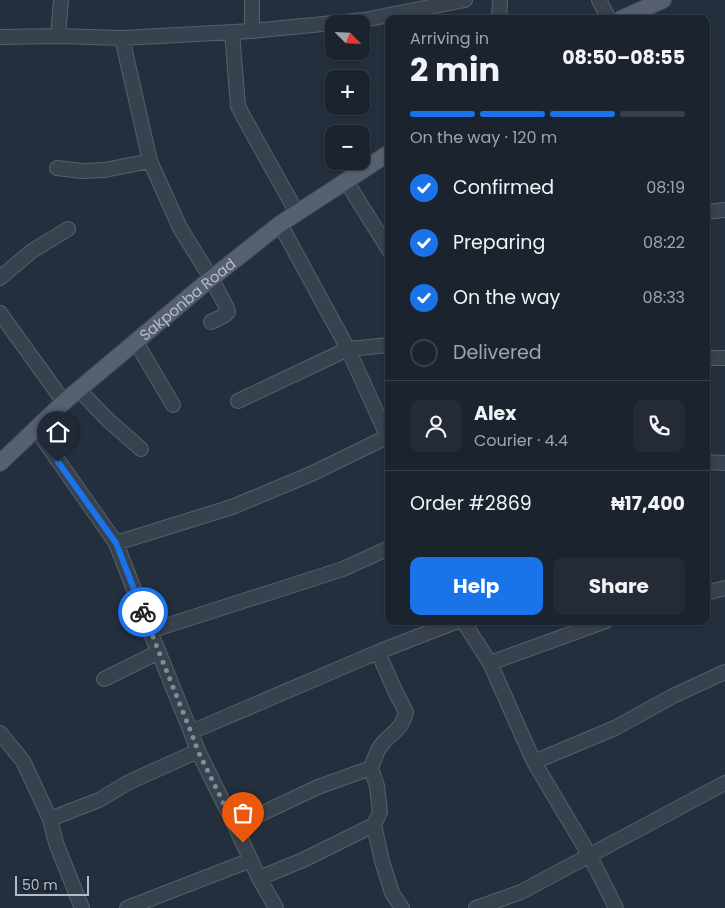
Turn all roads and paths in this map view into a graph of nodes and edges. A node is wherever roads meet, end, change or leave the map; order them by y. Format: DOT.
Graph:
graph roads {
  1 [pos="61,0"];
  2 [pos="252,0"];
  3 [pos="465,0"];
  4 [pos="500,0"];
  5 [pos="599,0"];
  6 [pos="663,0"];
  7 [pos="391,15"];
  8 [pos="499,15"];
  9 [pos="607,15"];
  10 [pos="630,15"];
  11 [pos="385,16"];
  12 [pos="252,31"];
  13 [pos="232,32"];
  14 [pos="58,36"];
  15 [pos="0,37"];
  16 [pos="122,38"];
  17 [pos="385,156"];
  18 [pos="150,161"];
  19 [pos="57,168"];
  20 [pos="346,181"];
  21 [pos="725,210"];
  22 [pos="298,212"];
  23 [pos="710,212"];
  24 [pos="280,224"];
  25 [pos="68,229"];
  26 [pos="385,244"];
  27 [pos="0,278"];
  28 [pos="212,278"];
  29 [pos="0,313"];
  30 [pos="211,322"];
  31 [pos="136,342"];
  32 [pos="385,345"];
  33 [pos="348,349"];
  34 [pos="710,358"];
  35 [pos="725,358"];
  36 [pos="79,390"];
  37 [pos="238,401"];
  38 [pos="64,402"];
  39 [pos="173,405"];
  40 [pos="36,429"];
  41 [pos="385,432"];
  42 [pos="385,440"];
  43 [pos="141,449"];
  44 [pos="710,462"];
  45 [pos="725,462"];
  46 [pos="0,463"];
  47 [pos="116,543"];
  48 [pos="385,550"];
  49 [pos="725,588"];
  50 [pos="710,593"];
  51 [pos="448,625"];
  52 [pos="466,625"];
  53 [pos="595,625"];
  54 [pos="150,631"];
  55 [pos="159,652"];
  56 [pos="378,652"];
  57 [pos="490,663"];
  58 [pos="725,672"];
  59 [pos="104,679"];
  60 [pos="191,732"];
  61 [pos="0,733"];
  62 [pos="198,751"];
  63 [pos="534,762"];
  64 [pos="371,768"];
  65 [pos="725,783"];
  66 [pos="50,819"];
  67 [pos="374,825"];
  68 [pos="235,826"];
  69 [pos="590,856"];
  70 [pos="251,860"];
  71 [pos="259,878"];
  72 [pos="275,907"];
  73 [pos="82,908"];
  74 [pos="127,908"];
  75 [pos="402,908"];
  76 [pos="476,908"];
  77 [pos="616,908"];
  1 -- 14 [label="street"];
  2 -- 12 [label="street"];
  3 -- 7 [label="street"];
  4 -- 8 [label="street"];
  5 -- 9 [label="street"];
  6 -- 10 [label="main road"];
  11 -- 12 [label="street"];
  12 -- 13 [label="street"];
  13 -- 16 [label="street"];
  13 -- 22 [label="street"];
  14 -- 15 [label="street"];
  14 -- 16 [label="street"];
  16 -- 18 [label="street"];
  17 -- 20 [label="main road, Sakponba Road"];
  18 -- 19 [label="street"];
  18 -- 28 [label="street"];
  20 -- 22 [label="main road, Sakponba Road"];
  20 -- 26 [label="street"];
  21 -- 23 [label="street"];
  22 -- 24 [label="main road, Sakponba Road"];
  24 -- 28 [label="main road, Sakponba Road"];
  24 -- 33 [label="street"];
  25 -- 27 [label="street"];
  28 -- 30 [label="street"];
  28 -- 31 [label="main road, Sakponba Road"];
  29 -- 38 [label="street"];
  31 -- 36 [label="main road, Sakponba Road"];
  31 -- 39 [label="street"];
  32 -- 33 [label="street"];
  33 -- 37 [label="street"];
  33 -- 41 [label="street"];
  34 -- 35 [label="street"];
  36 -- 38 [label="main road, Sakponba Road"];
  36 -- 43 [label="street"];
  38 -- 40 [label="main road, Sakponba Road"];
  40 -- 46 [label="main road, Sakponba Road"];
  40 -- 47 [label="street"];
  42 -- 47 [label="street"];
  44 -- 45 [label="street"];
  47 -- 54 [label="street"];
  48 -- 54 [label="street"];
  49 -- 50 [label="street"];
  51 -- 56 [label="street"];
  52 -- 57 [label="street"];
  53 -- 57 [label="street"];
  54 -- 55 [label="street"];
  55 -- 59 [label="street"];
  55 -- 60 [label="street"];
  56 -- 60 [label="street"];
  56 -- 64 [label="street"];
  57 -- 63 [label="street"];
  58 -- 63 [label="street"];
  60 -- 62 [label="street"];
  61 -- 66 [label="street"];
  62 -- 66 [label="street"];
  62 -- 68 [label="street"];
  63 -- 69 [label="street"];
  64 -- 67 [label="street"];
  64 -- 68 [label="street"];
  65 -- 69 [label="street"];
  66 -- 73 [label="street"];
  67 -- 71 [label="street"];
  67 -- 75 [label="street"];
  68 -- 70 [label="street"];
  69 -- 76 [label="street"];
  69 -- 77 [label="street"];
  70 -- 71 [label="street"];
  70 -- 74 [label="street"];
  71 -- 72 [label="street"];
}
